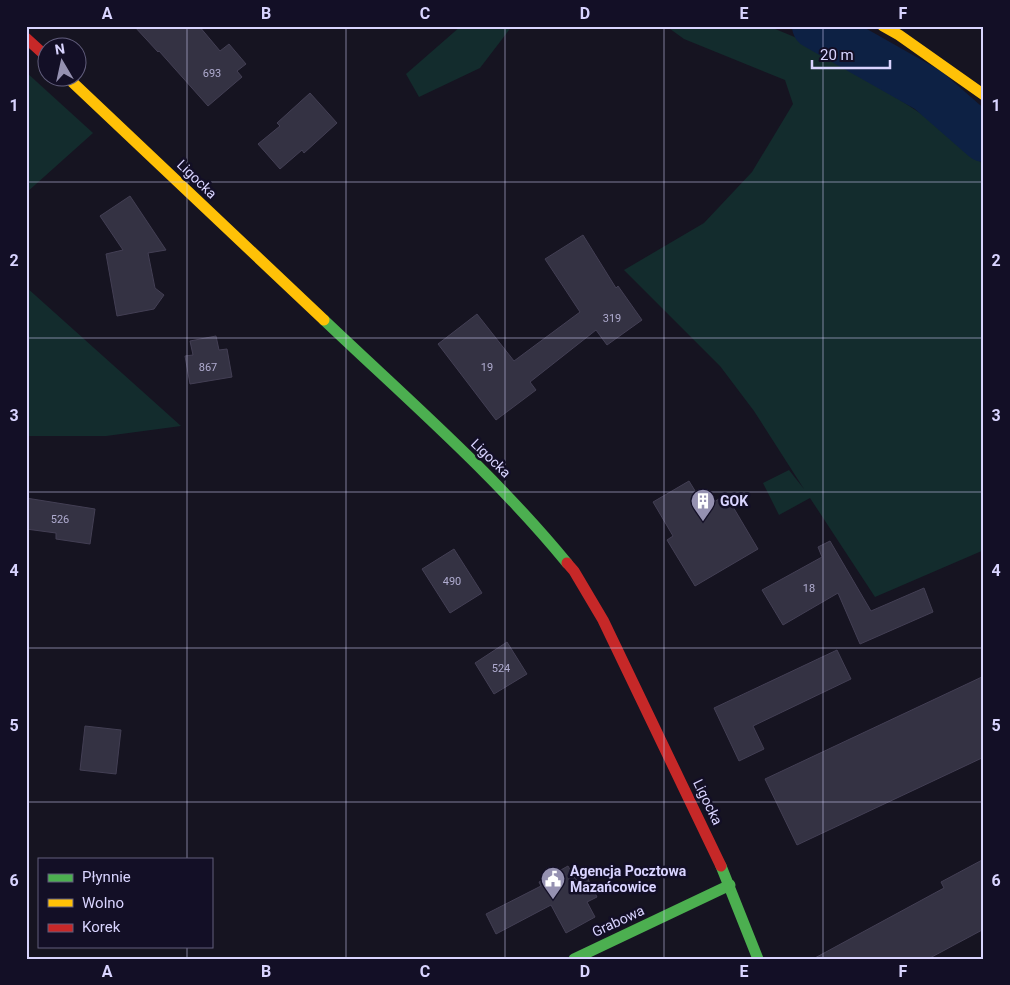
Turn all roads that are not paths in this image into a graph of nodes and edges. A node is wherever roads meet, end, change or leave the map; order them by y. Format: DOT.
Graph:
graph roads {
  1 [pos="883,26"];
  2 [pos="26,38"];
  3 [pos="38,49"];
  4 [pos="79,88"];
  5 [pos="984,95"];
  6 [pos="730,885"];
  7 [pos="574,959"];
  8 [pos="758,959"];
  1 -- 5 [label="street"];
  2 -- 3 [label="street"];
  4 -- 6 [label="street, Ligocka"];
  6 -- 7 [label="street, Grabowa"];
  6 -- 8 [label="street, Ligocka"];
}
